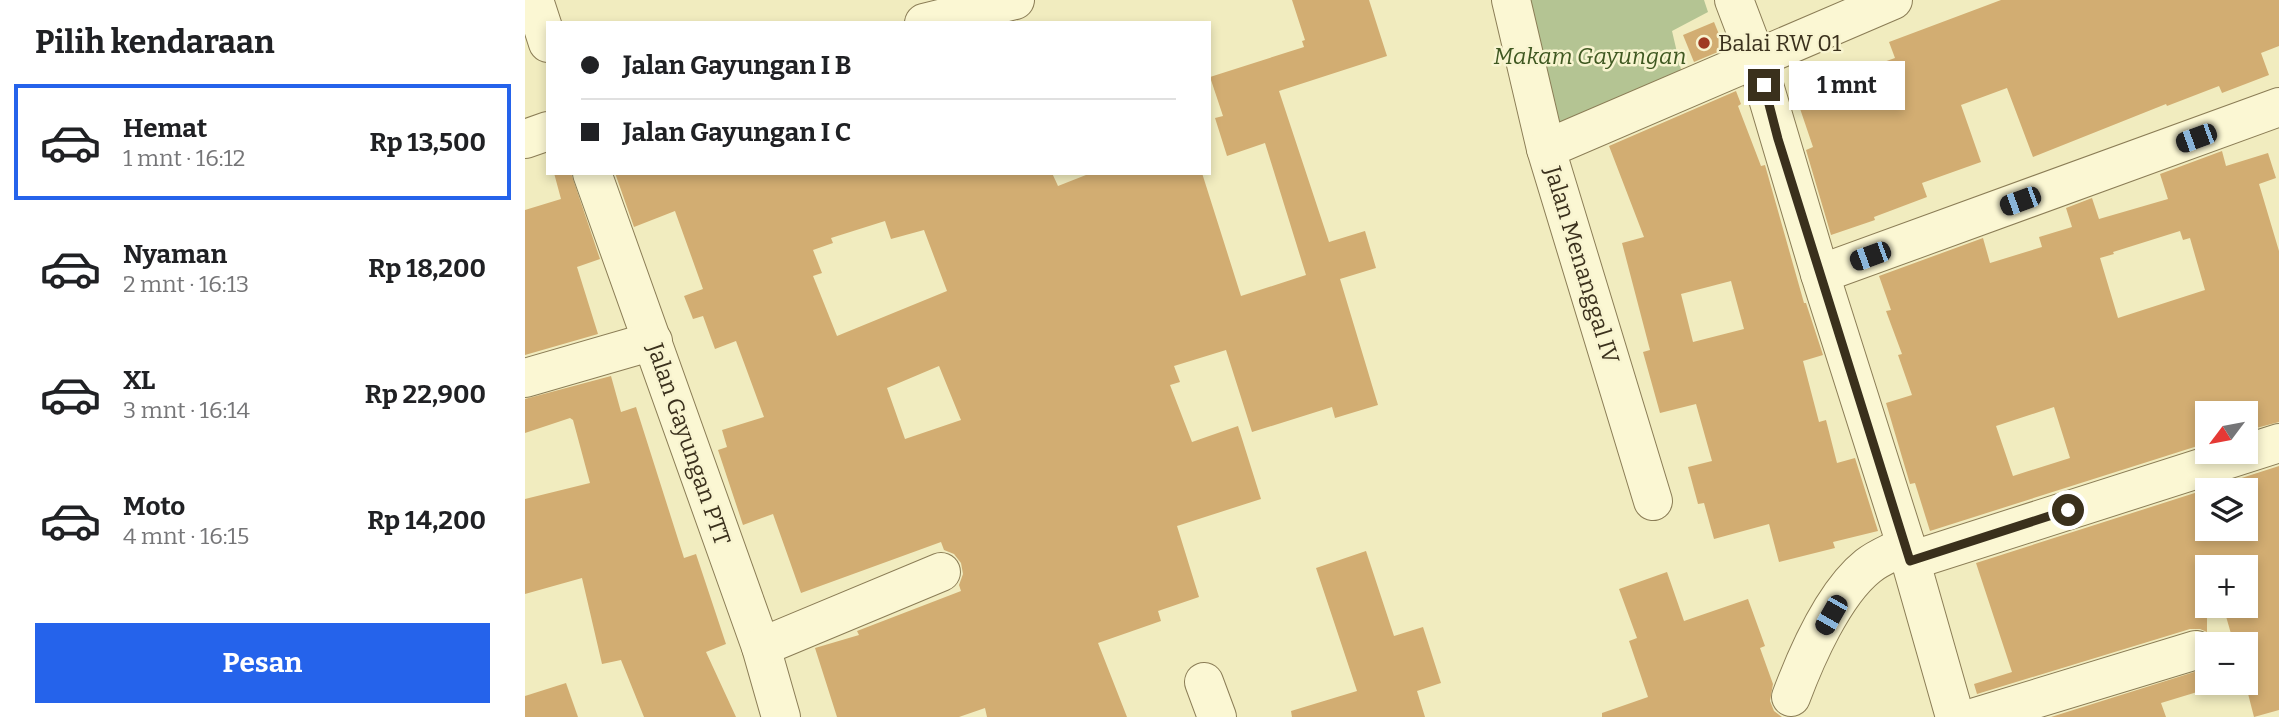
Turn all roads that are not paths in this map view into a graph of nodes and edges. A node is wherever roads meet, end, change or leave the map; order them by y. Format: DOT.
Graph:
graph roads {
  1 [pos="534,0"];
  2 [pos="1015,0"];
  3 [pos="1511,0"];
  4 [pos="1734,0"];
  5 [pos="1893,0"];
  6 [pos="931,21"];
  7 [pos="546,37"];
  8 [pos="1756,58"];
  9 [pos="2276,116"];
  10 [pos="546,132"];
  11 [pos="525,139"];
  12 [pos="1546,149"];
  13 [pos="593,175"];
  14 [pos="1820,274"];
  15 [pos="653,341"];
  16 [pos="525,378"];
  17 [pos="2279,443"];
  18 [pos="1653,501"];
  19 [pos="1908,553"];
  20 [pos="941,572"];
  21 [pos="761,647"];
  22 [pos="2195,650"];
  23 [pos="1791,697"];
  24 [pos="781,717"];
  25 [pos="1955,717"];
  26 [pos="1976,717"];
  1 -- 7 [label="street"];
  2 -- 6 [label="street"];
  3 -- 12 [label="street"];
  4 -- 8 [label="street"];
  5 -- 8 [label="street, Jalan Menanggal IV"];
  8 -- 12 [label="street, Jalan Menanggal IV"];
  8 -- 14 [label="street"];
  9 -- 14 [label="street"];
  10 -- 11 [label="street"];
  12 -- 18 [label="street, Jalan Menanggal IV"];
  13 -- 15 [label="street, Jalan Gayungan PTT"];
  14 -- 19 [label="street"];
  15 -- 16 [label="street"];
  15 -- 21 [label="street, Jalan Gayungan PTT"];
  17 -- 19 [label="street"];
  19 -- 23 [label="street"];
  19 -- 25 [label="street"];
  20 -- 21 [label="street"];
  21 -- 24 [label="street, Jalan Gayungan PTT"];
  22 -- 26 [label="street"];
}
